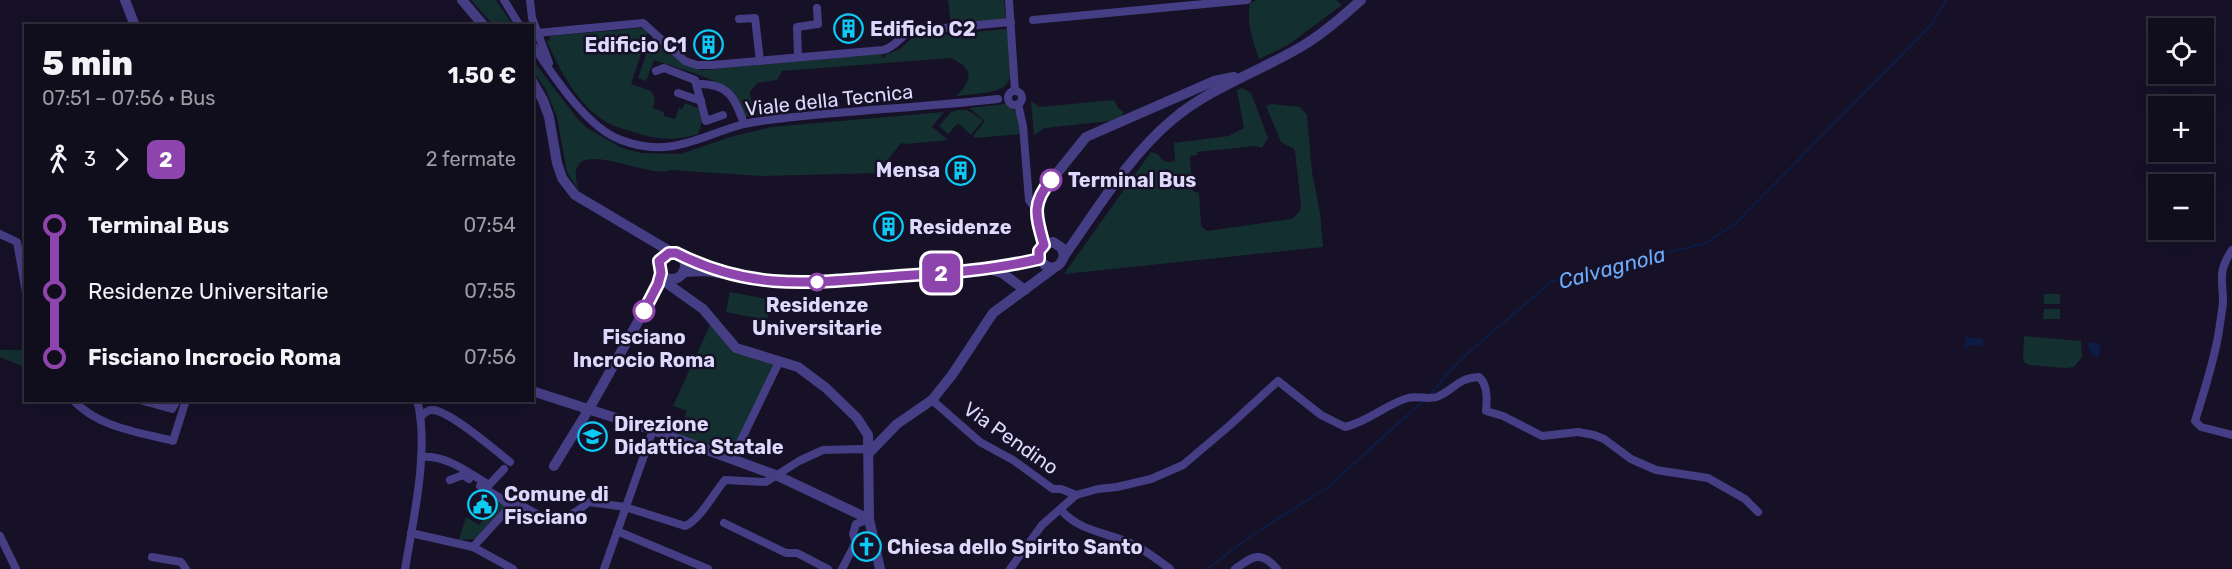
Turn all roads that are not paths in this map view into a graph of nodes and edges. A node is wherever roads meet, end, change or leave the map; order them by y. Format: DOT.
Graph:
graph roads {
  1 [pos="125,0"];
  2 [pos="462,0"];
  3 [pos="504,0"];
  4 [pos="530,0"];
  5 [pos="1009,0"];
  6 [pos="1247,0"];
  7 [pos="1361,0"];
  8 [pos="817,8"];
  9 [pos="739,19"];
  10 [pos="1033,20"];
  11 [pos="1011,22"];
  12 [pos="134,24"];
  13 [pos="482,24"];
  14 [pos="521,24"];
  15 [pos="534,24"];
  16 [pos="535,31"];
  17 [pos="534,47"];
  18 [pos="798,57"];
  19 [pos="760,61"];
  20 [pos="656,71"];
  21 [pos="553,72"];
  22 [pos="1246,75"];
  23 [pos="697,84"];
  24 [pos="534,85"];
  25 [pos="678,93"];
  26 [pos="1014,98"];
  27 [pos="701,101"];
  28 [pos="723,115"];
  29 [pos="744,124"];
  30 [pos="1036,209"];
  31 [pos="1083,229"];
  32 [pos="0,234"];
  33 [pos="642,236"];
  34 [pos="1056,243"];
  35 [pos="1044,245"];
  36 [pos="2232,250"];
  37 [pos="677,254"];
  38 [pos="1064,256"];
  39 [pos="1039,259"];
  40 [pos="1054,268"];
  41 [pos="986,269"];
  42 [pos="661,272"];
  43 [pos="683,273"];
  44 [pos="726,274"];
  45 [pos="24,281"];
  46 [pos="1024,290"];
  47 [pos="687,297"];
  48 [pos="779,362"];
  49 [pos="534,392"];
  50 [pos="932,400"];
  51 [pos="75,402"];
  52 [pos="147,402"];
  53 [pos="176,402"];
  54 [pos="185,402"];
  55 [pos="417,402"];
  56 [pos="589,409"];
  57 [pos="420,417"];
  58 [pos="653,430"];
  59 [pos="2232,435"];
  60 [pos="870,452"];
  61 [pos="421,457"];
  62 [pos="732,459"];
  63 [pos="510,462"];
  64 [pos="554,466"];
  65 [pos="504,469"];
  66 [pos="778,476"];
  67 [pos="450,480"];
  68 [pos="1076,495"];
  69 [pos="509,506"];
  70 [pos="626,507"];
  71 [pos="1061,510"];
  72 [pos="1758,512"];
  73 [pos="869,515"];
  74 [pos="724,523"];
  75 [pos="617,531"];
  76 [pos="411,533"];
  77 [pos="0,536"];
  78 [pos="473,547"];
  79 [pos="152,557"];
  80 [pos="16,569"];
  81 [pos="186,569"];
  82 [pos="405,569"];
  83 [pos="513,569"];
  84 [pos="604,569"];
  85 [pos="708,569"];
  86 [pos="828,569"];
  87 [pos="842,569"];
  88 [pos="880,569"];
  89 [pos="1010,569"];
  90 [pos="1170,569"];
  91 [pos="1235,569"];
  92 [pos="1277,569"];
  1 -- 12 [label="street"];
  2 -- 13 [label="street"];
  3 -- 14 [label="street"];
  4 -- 15 [label="street"];
  5 -- 11 [label="street"];
  6 -- 10 [label="street"];
  7 -- 22 [label="street"];
  8 -- 18 [label="street"];
  9 -- 19 [label="street"];
  11 -- 18 [label="street"];
  11 -- 26 [label="street"];
  16 -- 19 [label="street"];
  16 -- 21 [label="street"];
  17 -- 21 [label="street, Viale della Tecnica"];
  18 -- 19 [label="street"];
  20 -- 23 [label="street"];
  21 -- 29 [label="street, Viale della Tecnica"];
  22 -- 30 [label="street"];
  22 -- 31 [label="street"];
  23 -- 27 [label="street"];
  23 -- 29 [label="street"];
  24 -- 33 [label="street"];
  25 -- 27 [label="street"];
  26 -- 29 [label="street, Viale della Tecnica"];
  26 -- 30 [label="street"];
  27 -- 28 [label="street"];
  30 -- 35 [label="street"];
  31 -- 34 [label="street"];
  31 -- 38 [label="street"];
  32 -- 45 [label="street"];
  33 -- 37 [label="street"];
  33 -- 42 [label="street"];
  34 -- 35 [label="street"];
  34 -- 38 [label="street"];
  35 -- 39 [label="street"];
  36 -- 59 [label="street"];
  37 -- 42 [label="street"];
  37 -- 43 [label="street"];
  37 -- 44 [label="street"];
  38 -- 40 [label="street"];
  39 -- 40 [label="street"];
  39 -- 41 [label="street"];
  40 -- 46 [label="street"];
  41 -- 44 [label="street"];
  41 -- 46 [label="street"];
  42 -- 43 [label="street"];
  42 -- 47 [label="street"];
  42 -- 56 [label="street"];
  43 -- 44 [label="street"];
  43 -- 47 [label="street"];
  46 -- 50 [label="street"];
  47 -- 48 [label="street"];
  48 -- 60 [label="street"];
  48 -- 62 [label="street"];
  49 -- 56 [label="street"];
  50 -- 60 [label="street"];
  50 -- 68 [label="street, Via Pendino"];
  51 -- 54 [label="street"];
  52 -- 53 [label="street"];
  55 -- 57 [label="street"];
  56 -- 58 [label="street"];
  56 -- 64 [label="street"];
  57 -- 61 [label="street"];
  57 -- 63 [label="street"];
  58 -- 62 [label="street"];
  58 -- 70 [label="street"];
  60 -- 66 [label="street"];
  60 -- 73 [label="street"];
  61 -- 65 [label="street"];
  61 -- 76 [label="street"];
  62 -- 66 [label="street"];
  66 -- 70 [label="street"];
  66 -- 73 [label="street"];
  67 -- 69 [label="street"];
  68 -- 71 [label="street"];
  68 -- 72 [label="street"];
  69 -- 70 [label="street"];
  69 -- 78 [label="street"];
  70 -- 75 [label="street"];
  71 -- 89 [label="street"];
  71 -- 90 [label="street"];
  73 -- 87 [label="street"];
  73 -- 88 [label="street"];
  74 -- 86 [label="street"];
  75 -- 84 [label="street"];
  75 -- 85 [label="street"];
  76 -- 78 [label="street"];
  76 -- 82 [label="street"];
  77 -- 80 [label="street"];
  78 -- 83 [label="street"];
  79 -- 81 [label="street"];
  91 -- 92 [label="street"];
}
